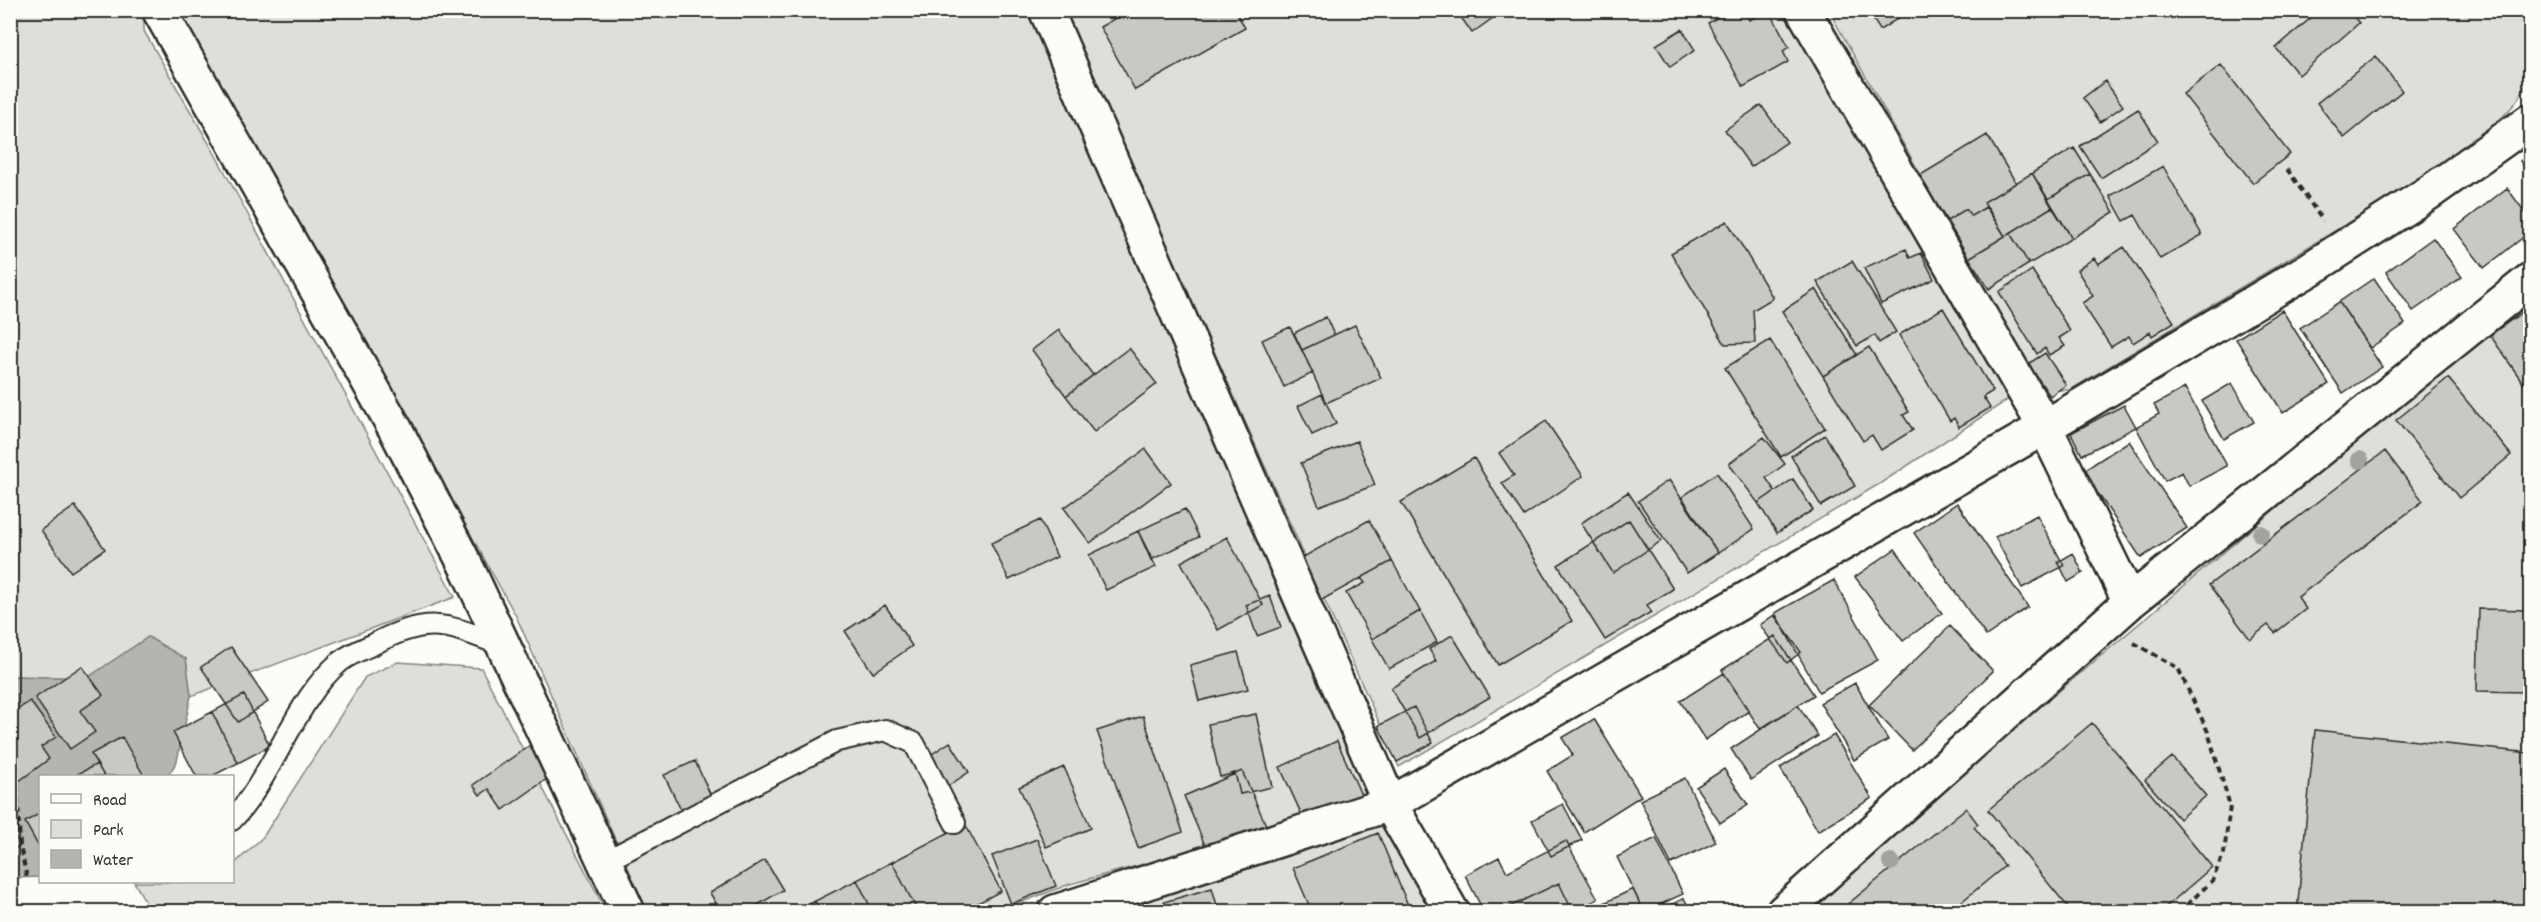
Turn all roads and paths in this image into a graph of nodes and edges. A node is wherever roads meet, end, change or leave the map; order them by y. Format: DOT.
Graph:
graph roads {
  1 [pos="159,10"];
  2 [pos="1046,10"];
  3 [pos="1803,10"];
  4 [pos="2530,121"];
  5 [pos="2287,169"];
  6 [pos="2343,248"];
  7 [pos="2530,280"];
  8 [pos="2044,427"];
  9 [pos="2120,612"];
  10 [pos="504,646"];
  11 [pos="17,777"];
  12 [pos="1390,804"];
  13 [pos="234,818"];
  14 [pos="955,823"];
  15 [pos="604,862"];
  16 [pos="27,878"];
  17 [pos="1062,910"];
  18 [pos="627,912"];
  19 [pos="1452,912"];
  20 [pos="1783,912"];
  21 [pos="2179,912"];
  1 -- 10 [label="street"];
  2 -- 12 [label="street"];
  3 -- 8 [label="street"];
  4 -- 6 [label="street"];
  5 -- 6 [label="path"];
  6 -- 8 [label="street"];
  7 -- 9 [label="street"];
  8 -- 9 [label="street"];
  8 -- 12 [label="street"];
  9 -- 20 [label="street"];
  9 -- 21 [label="path"];
  10 -- 13 [label="lane"];
  10 -- 15 [label="street"];
  11 -- 16 [label="path"];
  12 -- 17 [label="street"];
  12 -- 19 [label="street"];
  14 -- 15 [label="lane"];
  15 -- 18 [label="street"];
}
